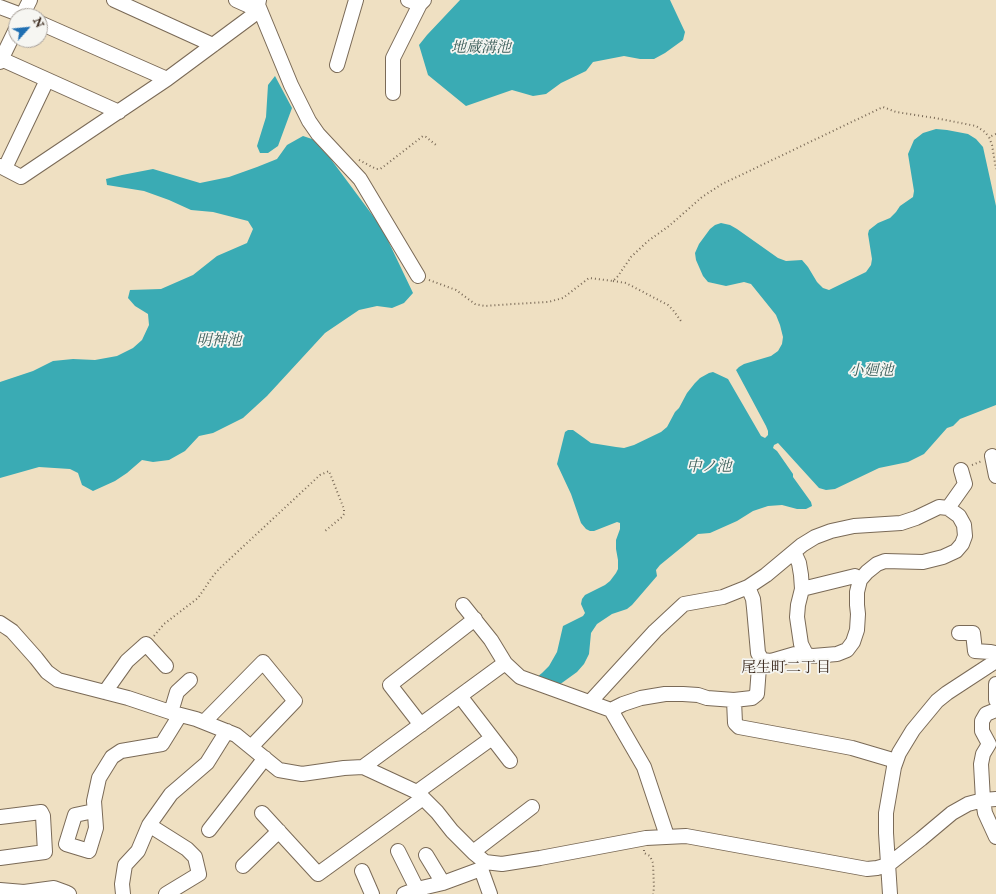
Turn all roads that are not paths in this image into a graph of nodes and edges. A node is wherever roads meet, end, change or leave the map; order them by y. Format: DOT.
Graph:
graph roads {
  1 [pos="114,0"];
  2 [pos="236,0"];
  3 [pos="356,0"];
  4 [pos="417,1"];
  5 [pos="258,5"];
  6 [pos="48,26"];
  7 [pos="213,45"];
  8 [pos="8,46"];
  9 [pos="1,61"];
  10 [pos="337,65"];
  11 [pos="168,79"];
  12 [pos="47,80"];
  13 [pos="393,94"];
  14 [pos="119,112"];
  15 [pos="2,167"];
  16 [pos="418,276"];
  17 [pos="992,456"];
  18 [pos="961,470"];
  19 [pos="996,476"];
  20 [pos="948,508"];
  21 [pos="794,552"];
  22 [pos="860,580"];
  23 [pos="748,587"];
  24 [pos="802,589"];
  25 [pos="463,605"];
  26 [pos="475,619"];
  27 [pos="0,623"];
  28 [pos="959,633"];
  29 [pos="996,653"];
  30 [pos="806,654"];
  31 [pos="762,660"];
  32 [pos="996,661"];
  33 [pos="505,663"];
  34 [pos="166,666"];
  35 [pos="190,680"];
  36 [pos="996,684"];
  37 [pos="105,692"];
  38 [pos="460,696"];
  39 [pos="734,700"];
  40 [pos="996,700"];
  41 [pos="590,702"];
  42 [pos="611,710"];
  43 [pos="996,710"];
  44 [pos="176,713"];
  45 [pos="204,722"];
  46 [pos="421,725"];
  47 [pos="227,731"];
  48 [pos="492,738"];
  49 [pos="251,747"];
  50 [pos="265,758"];
  51 [pos="510,761"];
  52 [pos="896,761"];
  53 [pos="363,767"];
  54 [pos="420,795"];
  55 [pos="989,799"];
  56 [pos="532,807"];
  57 [pos="94,811"];
  58 [pos="262,813"];
  59 [pos="0,817"];
  60 [pos="149,825"];
  61 [pos="209,830"];
  62 [pos="279,831"];
  63 [pos="667,836"];
  64 [pos="996,837"];
  65 [pos="398,851"];
  66 [pos="473,852"];
  67 [pos="426,855"];
  68 [pos="0,858"];
  69 [pos="483,865"];
  70 [pos="888,865"];
  71 [pos="243,866"];
  72 [pos="362,871"];
  73 [pos="443,883"];
  74 [pos="0,890"];
  75 [pos="411,892"];
  76 [pos="69,894"];
  77 [pos="123,894"];
  78 [pos="166,894"];
  79 [pos="372,894"];
  80 [pos="490,894"];
  81 [pos="890,894"];
  1 -- 7 [label="street"];
  2 -- 5 [label="street"];
  3 -- 10 [label="street"];
  4 -- 13 [label="street"];
  5 -- 7 [label="street"];
  5 -- 16 [label="street"];
  6 -- 11 [label="street"];
  7 -- 11 [label="street"];
  8 -- 9 [label="street"];
  9 -- 12 [label="street"];
  11 -- 14 [label="street"];
  12 -- 14 [label="street"];
  12 -- 15 [label="street"];
  14 -- 15 [label="street"];
  17 -- 19 [label="street"];
  18 -- 20 [label="street"];
  20 -- 21 [label="street"];
  20 -- 22 [label="street"];
  21 -- 23 [label="street"];
  21 -- 24 [label="street"];
  22 -- 24 [label="street"];
  22 -- 30 [label="street"];
  23 -- 31 [label="street"];
  23 -- 41 [label="street"];
  24 -- 30 [label="street"];
  25 -- 26 [label="street"];
  26 -- 33 [label="street"];
  26 -- 46 [label="street"];
  27 -- 37 [label="street"];
  28 -- 29 [label="street"];
  30 -- 31 [label="street"];
  31 -- 39 [label="street"];
  32 -- 52 [label="street"];
  33 -- 38 [label="street"];
  33 -- 41 [label="street"];
  34 -- 37 [label="street"];
  35 -- 44 [label="street"];
  36 -- 40 [label="street"];
  37 -- 44 [label="street"];
  38 -- 46 [label="street"];
  38 -- 48 [label="street"];
  39 -- 42 [label="street"];
  39 -- 52 [label="street"];
  41 -- 42 [label="street"];
  42 -- 63 [label="street"];
  43 -- 55 [label="street"];
  44 -- 45 [label="street"];
  44 -- 57 [label="street"];
  45 -- 47 [label="street"];
  45 -- 49 [label="street"];
  46 -- 53 [label="street"];
  47 -- 49 [label="street"];
  47 -- 60 [label="street"];
  48 -- 51 [label="street"];
  48 -- 54 [label="street"];
  49 -- 50 [label="street"];
  50 -- 53 [label="street"];
  50 -- 61 [label="street"];
  52 -- 70 [label="street"];
  53 -- 54 [label="street"];
  54 -- 62 [label="street"];
  54 -- 66 [label="street"];
  55 -- 64 [label="street"];
  55 -- 70 [label="street"];
  56 -- 66 [label="street"];
  58 -- 62 [label="street"];
  59 -- 68 [label="street"];
  60 -- 77 [label="street"];
  60 -- 78 [label="street"];
  62 -- 71 [label="street"];
  63 -- 69 [label="street"];
  63 -- 70 [label="street"];
  65 -- 75 [label="street"];
  66 -- 69 [label="street"];
  67 -- 73 [label="street"];
  69 -- 73 [label="street"];
  69 -- 80 [label="street"];
  70 -- 81 [label="street"];
  72 -- 79 [label="street"];
  73 -- 75 [label="street"];
  74 -- 76 [label="street"];
}
